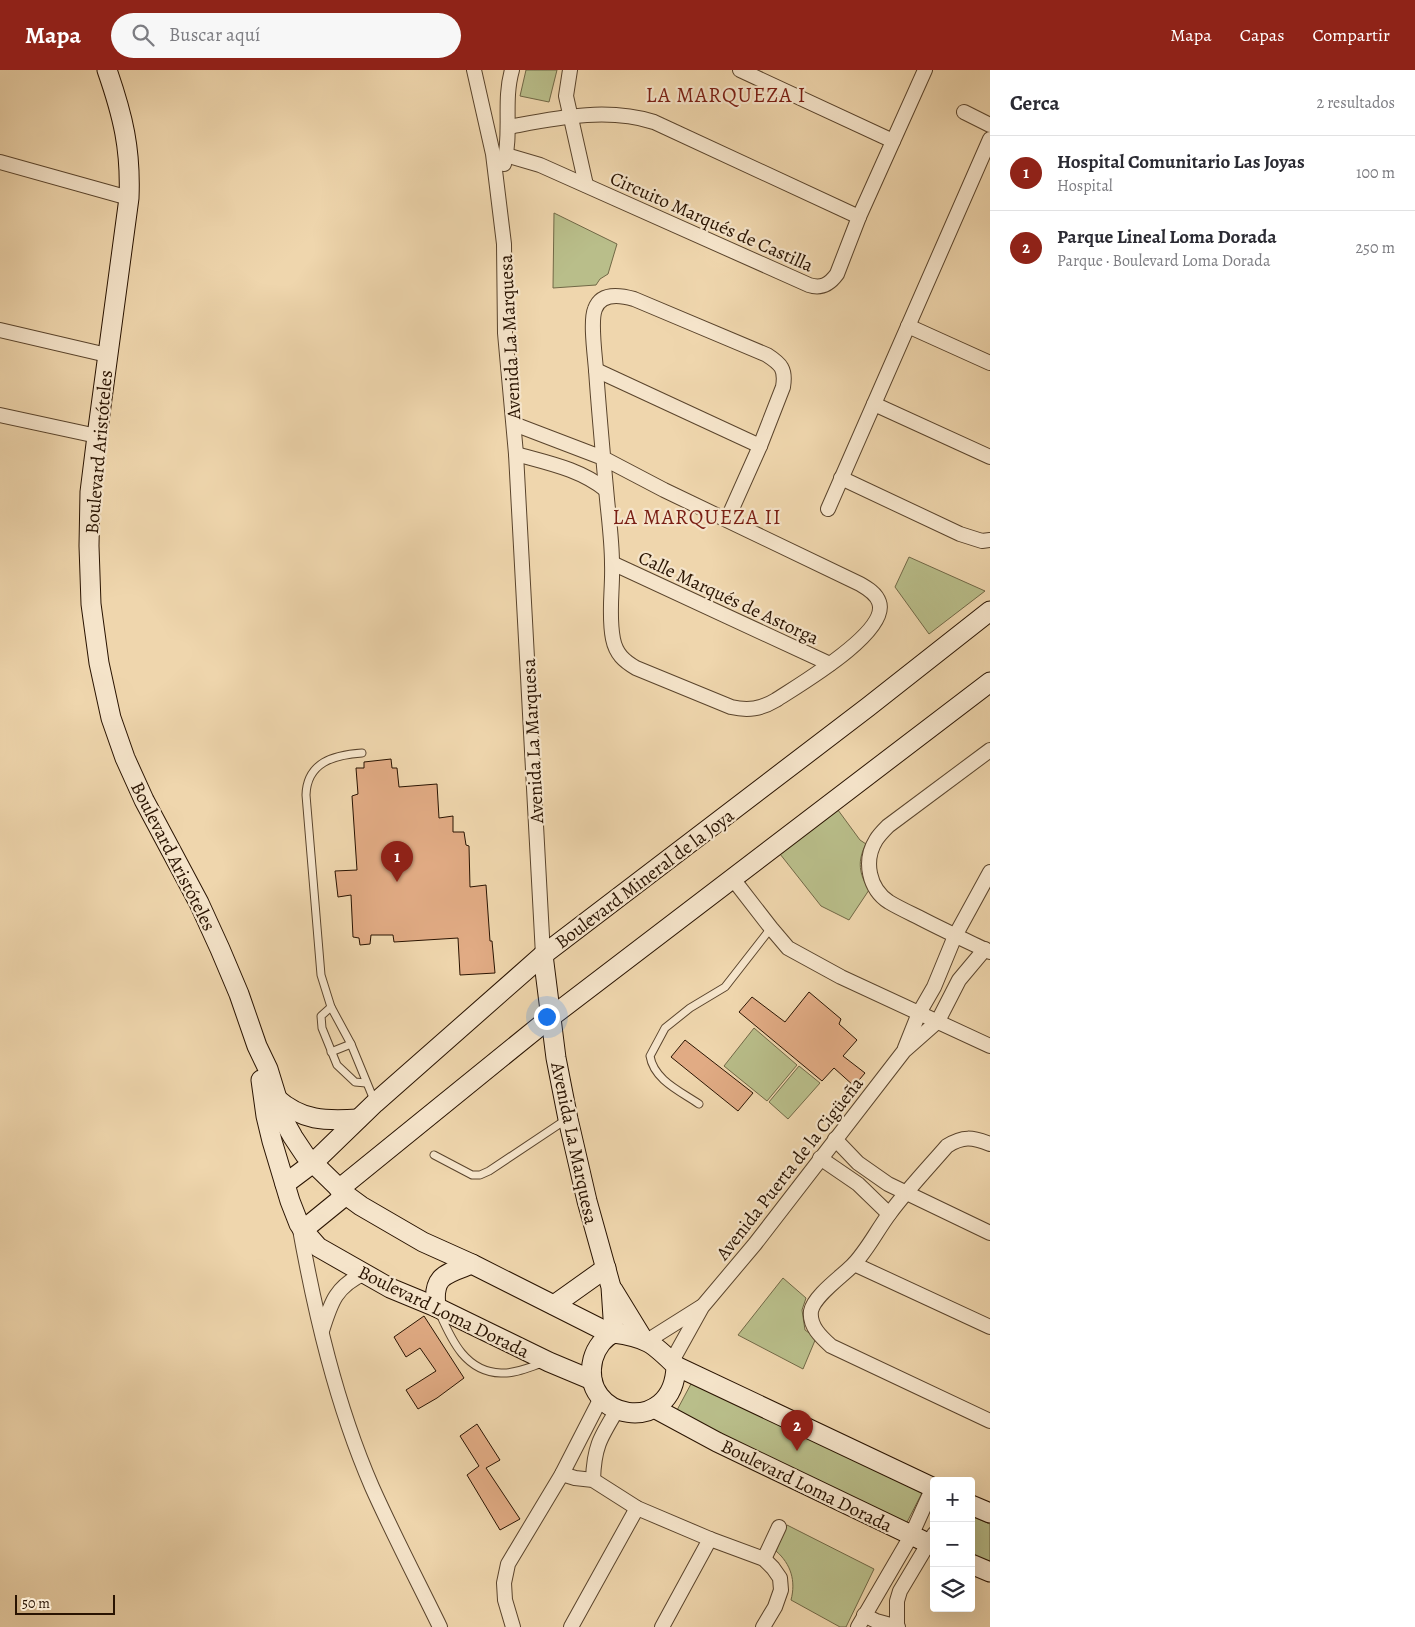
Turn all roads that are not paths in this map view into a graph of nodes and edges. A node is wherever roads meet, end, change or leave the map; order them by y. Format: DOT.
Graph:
graph roads {
  1 [pos="107,70"];
  2 [pos="474,70"];
  3 [pos="512,70"];
  4 [pos="570,70"];
  5 [pos="740,70"];
  6 [pos="924,70"];
  7 [pos="964,112"];
  8 [pos="571,116"];
  9 [pos="990,125"];
  10 [pos="508,127"];
  11 [pos="990,139"];
  12 [pos="893,141"];
  13 [pos="506,156"];
  14 [pos="0,162"];
  15 [pos="586,185"];
  16 [pos="497,189"];
  17 [pos="129,198"];
  18 [pos="859,217"];
  19 [pos="908,326"];
  20 [pos="0,330"];
  21 [pos="107,355"];
  22 [pos="990,363"];
  23 [pos="596,370"];
  24 [pos="874,404"];
  25 [pos="0,416"];
  26 [pos="514,424"];
  27 [pos="97,436"];
  28 [pos="760,446"];
  29 [pos="516,454"];
  30 [pos="990,457"];
  31 [pos="604,458"];
  32 [pos="841,478"];
  33 [pos="606,490"];
  34 [pos="828,509"];
  35 [pos="727,520"];
  36 [pos="990,540"];
  37 [pos="612,564"];
  38 [pos="990,611"];
  39 [pos="830,664"];
  40 [pos="990,682"];
  41 [pos="990,750"];
  42 [pos="362,753"];
  43 [pos="990,872"];
  44 [pos="733,879"];
  45 [pos="771,928"];
  46 [pos="955,936"];
  47 [pos="987,951"];
  48 [pos="543,955"];
  49 [pos="331,1007"];
  50 [pos="920,1013"];
  51 [pos="551,1017"];
  52 [pos="938,1021"];
  53 [pos="351,1044"];
  54 [pos="257,1046"];
  55 [pos="990,1046"];
  56 [pos="904,1051"];
  57 [pos="331,1052"];
  58 [pos="366,1083"];
  59 [pos="276,1098"];
  60 [pos="376,1103"];
  61 [pos="699,1104"];
  62 [pos="568,1118"];
  63 [pos="358,1119"];
  64 [pos="835,1139"];
  65 [pos="990,1144"];
  66 [pos="434,1155"];
  67 [pos="820,1158"];
  68 [pos="313,1163"];
  69 [pos="285,1184"];
  70 [pos="343,1192"];
  71 [pos="906,1193"];
  72 [pos="889,1214"];
  73 [pos="301,1227"];
  74 [pos="990,1232"];
  75 [pos="472,1264"];
  76 [pos="854,1264"];
  77 [pos="606,1268"];
  78 [pos="365,1273"];
  79 [pos="611,1287"];
  80 [pos="554,1305"];
  81 [pos="436,1307"];
  82 [pos="702,1307"];
  83 [pos="990,1327"];
  84 [pos="322,1332"];
  85 [pos="612,1334"];
  86 [pos="645,1340"];
  87 [pos="548,1362"];
  88 [pos="674,1363"];
  89 [pos="592,1380"];
  90 [pos="602,1398"];
  91 [pos="654,1408"];
  92 [pos="617,1410"];
  93 [pos="990,1421"];
  94 [pos="562,1474"];
  95 [pos="593,1480"];
  96 [pos="930,1486"];
  97 [pos="930,1496"];
  98 [pos="975,1507"];
  99 [pos="637,1508"];
  100 [pos="990,1513"];
  101 [pos="779,1528"];
  102 [pos="911,1536"];
  103 [pos="710,1539"];
  104 [pos="930,1541"];
  105 [pos="930,1544"];
  106 [pos="764,1560"];
  107 [pos="975,1566"];
  108 [pos="990,1572"];
  109 [pos="861,1621"];
  110 [pos="440,1627"];
  111 [pos="513,1627"];
  112 [pos="570,1627"];
  113 [pos="662,1627"];
  114 [pos="763,1627"];
  115 [pos="898,1627"];
  1 -- 17 [label="street, Boulevard Aristóteles"];
  2 -- 16 [label="street, Avenida La Marquesa"];
  3 -- 10 [label="street"];
  4 -- 8 [label="street, Circuito Marqués de Castilla"];
  5 -- 12 [label="street"];
  6 -- 12 [label="street, Circuito Marqués de Castilla"];
  7 -- 9 [label="street"];
  8 -- 10 [label="street"];
  8 -- 15 [label="street, Circuito Marqués de Castilla"];
  8 -- 18 [label="street"];
  10 -- 13 [label="street"];
  11 -- 19 [label="street"];
  12 -- 18 [label="street, Circuito Marqués de Castilla"];
  13 -- 15 [label="street, Circuito Marqués de Castilla"];
  13 -- 16 [label="street"];
  14 -- 17 [label="street"];
  15 -- 18 [label="street, Circuito Marqués de Castilla"];
  16 -- 26 [label="street, Avenida La Marquesa"];
  17 -- 21 [label="street, Boulevard Aristóteles"];
  19 -- 22 [label="street"];
  19 -- 24 [label="street"];
  20 -- 21 [label="street"];
  21 -- 27 [label="street, Boulevard Aristóteles"];
  23 -- 28 [label="street"];
  23 -- 28 [label="street"];
  23 -- 31 [label="street"];
  24 -- 30 [label="street"];
  24 -- 32 [label="street"];
  25 -- 27 [label="street"];
  26 -- 29 [label="street, Avenida La Marquesa"];
  26 -- 31 [label="street"];
  27 -- 54 [label="street, Boulevard Aristóteles"];
  28 -- 35 [label="street"];
  29 -- 33 [label="street"];
  29 -- 48 [label="street, Avenida La Marquesa"];
  31 -- 33 [label="street"];
  31 -- 35 [label="street"];
  32 -- 34 [label="street"];
  32 -- 36 [label="street"];
  33 -- 37 [label="street"];
  35 -- 39 [label="street"];
  37 -- 39 [label="street, Calle Marqués de Astorga"];
  37 -- 39 [label="street"];
  38 -- 48 [label="street, Boulevard Mineral de la Joya"];
  40 -- 44 [label="street"];
  41 -- 46 [label="street"];
  42 -- 49 [label="lane"];
  43 -- 46 [label="street, Avenida Puerta de la Cigüeña"];
  44 -- 45 [label="street"];
  44 -- 51 [label="street"];
  45 -- 50 [label="street"];
  45 -- 61 [label="lane"];
  46 -- 47 [label="street"];
  46 -- 50 [label="street, Avenida Puerta de la Cigüeña"];
  47 -- 52 [label="street"];
  48 -- 51 [label="street, Avenida La Marquesa"];
  48 -- 60 [label="street, Boulevard Mineral de la Joya"];
  49 -- 53 [label="lane"];
  49 -- 57 [label="lane"];
  50 -- 52 [label="street"];
  50 -- 56 [label="street, Avenida Puerta de la Cigüeña"];
  51 -- 62 [label="street, Avenida La Marquesa"];
  51 -- 70 [label="street"];
  52 -- 55 [label="street"];
  52 -- 56 [label="street, Avenida Puerta de la Cigüeña"];
  53 -- 57 [label="lane"];
  53 -- 58 [label="lane"];
  54 -- 59 [label="street, Boulevard Aristóteles"];
  54 -- 69 [label="street, Boulevard Aristóteles"];
  56 -- 64 [label="street, Avenida Puerta de la Cigüeña"];
  57 -- 58 [label="lane"];
  58 -- 60 [label="lane"];
  59 -- 63 [label="street"];
  59 -- 68 [label="street, Boulevard Aristóteles"];
  60 -- 63 [label="street, Boulevard Mineral de la Joya"];
  62 -- 66 [label="lane"];
  62 -- 77 [label="street, Avenida La Marquesa"];
  63 -- 68 [label="street, Boulevard Mineral de la Joya"];
  64 -- 67 [label="street, Avenida Puerta de la Cigüeña"];
  64 -- 71 [label="street"];
  65 -- 71 [label="street"];
  67 -- 72 [label="street"];
  67 -- 82 [label="street, Avenida Puerta de la Cigüeña"];
  68 -- 69 [label="street"];
  68 -- 70 [label="street"];
  69 -- 73 [label="street, Boulevard Loma Dorada"];
  70 -- 73 [label="street"];
  70 -- 75 [label="street"];
  71 -- 72 [label="street"];
  71 -- 74 [label="street"];
  72 -- 76 [label="street"];
  73 -- 78 [label="street, Boulevard Loma Dorada"];
  73 -- 84 [label="street"];
  75 -- 80 [label="street"];
  75 -- 81 [label="street"];
  76 -- 83 [label="street"];
  76 -- 93 [label="street"];
  77 -- 79 [label="street, Avenida La Marquesa"];
  77 -- 80 [label="street"];
  78 -- 81 [label="street, Boulevard Loma Dorada"];
  78 -- 84 [label="street"];
  79 -- 85 [label="street, Avenida La Marquesa"];
  79 -- 86 [label="street, Avenida La Marquesa"];
  80 -- 85 [label="street"];
  81 -- 87 [label="street, Boulevard Loma Dorada"];
  81 -- 87 [label="lane"];
  82 -- 86 [label="street, Avenida Puerta de la Cigüeña"];
  82 -- 88 [label="street, Avenida Puerta de la Cigüeña"];
  84 -- 110 [label="street"];
  85 -- 86 [label="street"];
  85 -- 89 [label="street"];
  86 -- 88 [label="street"];
  87 -- 89 [label="street, Boulevard Loma Dorada"];
  88 -- 91 [label="street"];
  88 -- 96 [label="street"];
  89 -- 90 [label="street"];
  90 -- 92 [label="street"];
  90 -- 94 [label="street"];
  91 -- 92 [label="street"];
  91 -- 102 [label="street, Boulevard Loma Dorada"];
  92 -- 95 [label="street"];
  94 -- 95 [label="street"];
  94 -- 111 [label="street"];
  95 -- 99 [label="street"];
  97 -- 102 [label="street"];
  98 -- 100 [label="street"];
  99 -- 103 [label="street"];
  99 -- 112 [label="street"];
  101 -- 106 [label="street"];
  102 -- 104 [label="street, Boulevard Loma Dorada"];
  102 -- 109 [label="street"];
  103 -- 106 [label="street"];
  103 -- 113 [label="street"];
  105 -- 115 [label="street"];
  106 -- 114 [label="street"];
  107 -- 108 [label="street"];
  109 -- 115 [label="street"];
}
